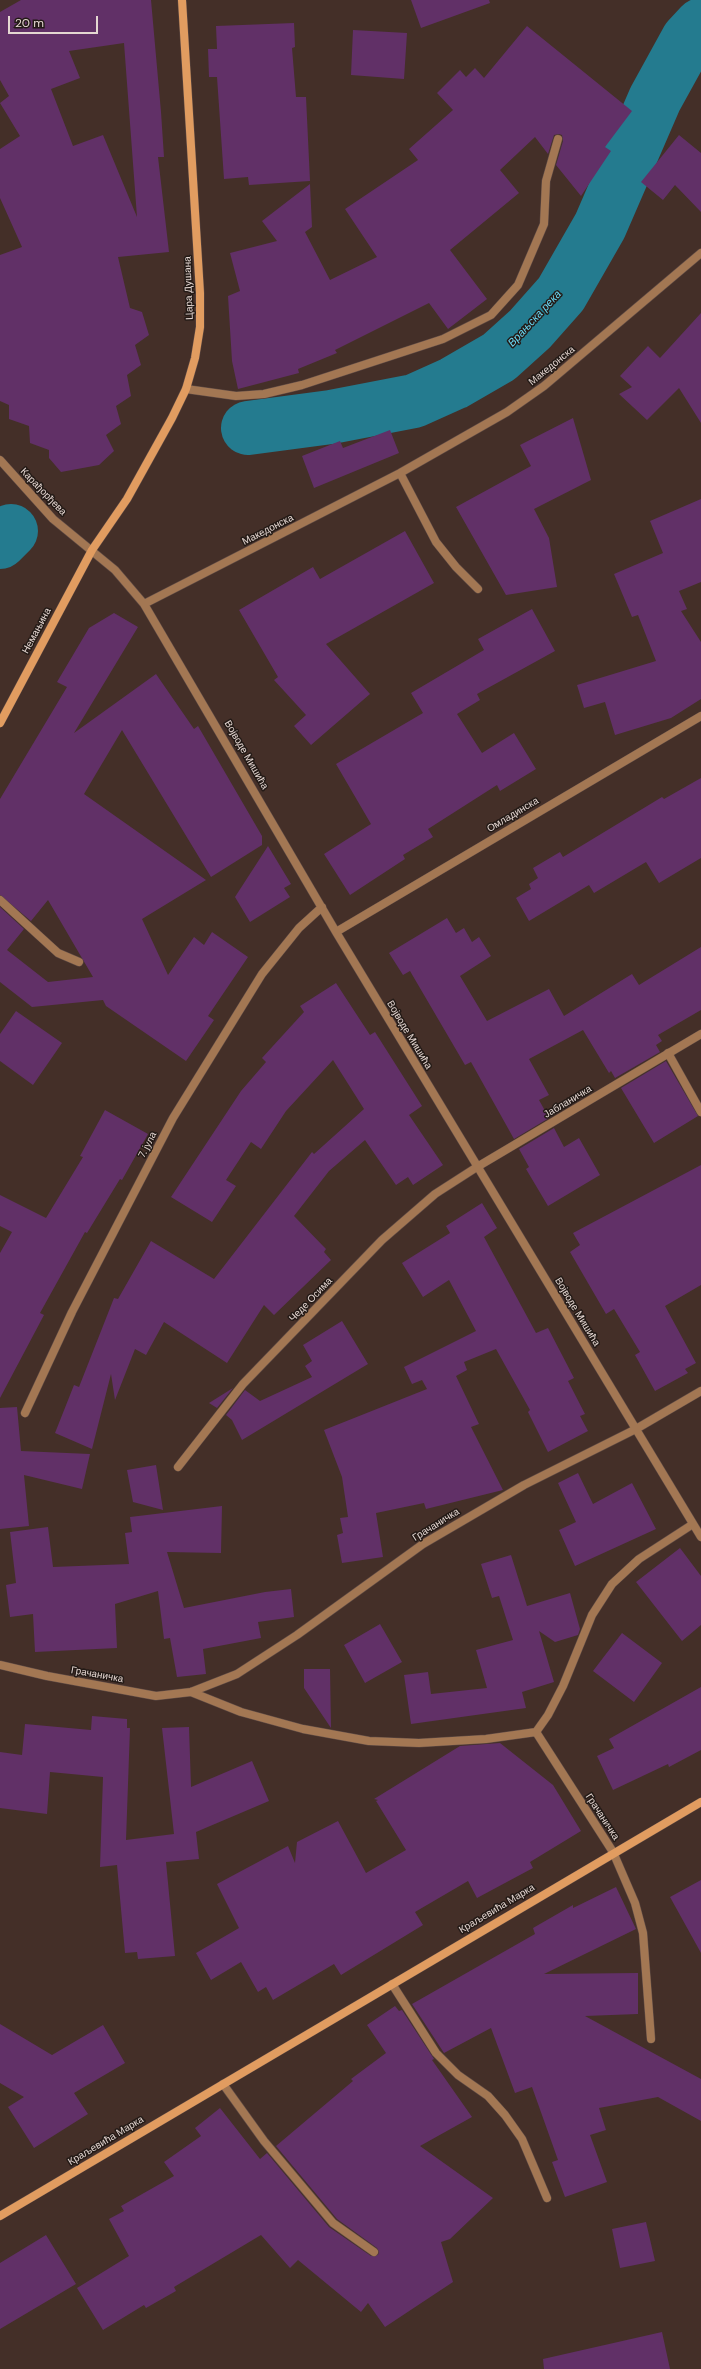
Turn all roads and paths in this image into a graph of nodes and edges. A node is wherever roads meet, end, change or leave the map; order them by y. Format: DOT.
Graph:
graph roads {
  1 [pos="182,0"];
  2 [pos="558,139"];
  3 [pos="701,253"];
  4 [pos="186,389"];
  5 [pos="0,460"];
  6 [pos="400,474"];
  7 [pos="92,550"];
  8 [pos="478,589"];
  9 [pos="144,604"];
  10 [pos="701,716"];
  11 [pos="0,722"];
  12 [pos="0,900"];
  13 [pos="322,907"];
  14 [pos="336,932"];
  15 [pos="79,962"];
  16 [pos="701,1034"];
  17 [pos="668,1053"];
  18 [pos="701,1112"];
  19 [pos="477,1167"];
  20 [pos="701,1391"];
  21 [pos="25,1413"];
  22 [pos="636,1429"];
  23 [pos="178,1467"];
  24 [pos="693,1524"];
  25 [pos="701,1537"];
  26 [pos="0,1665"];
  27 [pos="191,1692"];
  28 [pos="536,1732"];
  29 [pos="701,1802"];
  30 [pos="613,1852"];
  31 [pos="392,1984"];
  32 [pos="651,2039"];
  33 [pos="223,2084"];
  34 [pos="547,2198"];
  35 [pos="0,2216"];
  36 [pos="374,2252"];
  1 -- 4 [label="main road, Цара Душана"];
  2 -- 4 [label="street"];
  3 -- 6 [label="street, Македонска"];
  4 -- 7 [label="main road, Цара Душана"];
  5 -- 7 [label="street, Карађорђева"];
  6 -- 8 [label="street"];
  6 -- 9 [label="street, Македонска"];
  7 -- 9 [label="street, Војводе Мишића"];
  7 -- 11 [label="main road, Немањина"];
  9 -- 13 [label="street, Војводе Мишића"];
  10 -- 14 [label="street, Омладинска"];
  12 -- 15 [label="street"];
  13 -- 14 [label="street, Војводе Мишића"];
  13 -- 21 [label="street, 7. јула"];
  14 -- 19 [label="street, Војводе Мишића"];
  16 -- 17 [label="street, Јабланичка"];
  17 -- 18 [label="street"];
  17 -- 19 [label="street, Јабланичка"];
  19 -- 22 [label="street, Војводе Мишића"];
  19 -- 23 [label="street, Чеде Осима"];
  20 -- 22 [label="street, Грачаничка"];
  22 -- 24 [label="street, Војводе Мишића"];
  22 -- 27 [label="street, Грачаничка"];
  24 -- 25 [label="street, Војводе Мишића"];
  24 -- 28 [label="street"];
  26 -- 27 [label="street, Грачаничка"];
  27 -- 28 [label="street, Грачаничка"];
  28 -- 30 [label="street, Грачаничка"];
  29 -- 30 [label="main road, Краљевића Марка"];
  30 -- 31 [label="main road, Краљевића Марка"];
  30 -- 32 [label="street"];
  31 -- 33 [label="main road, Краљевића Марка"];
  31 -- 34 [label="street"];
  33 -- 35 [label="main road, Краљевића Марка"];
  33 -- 36 [label="street"];
}
